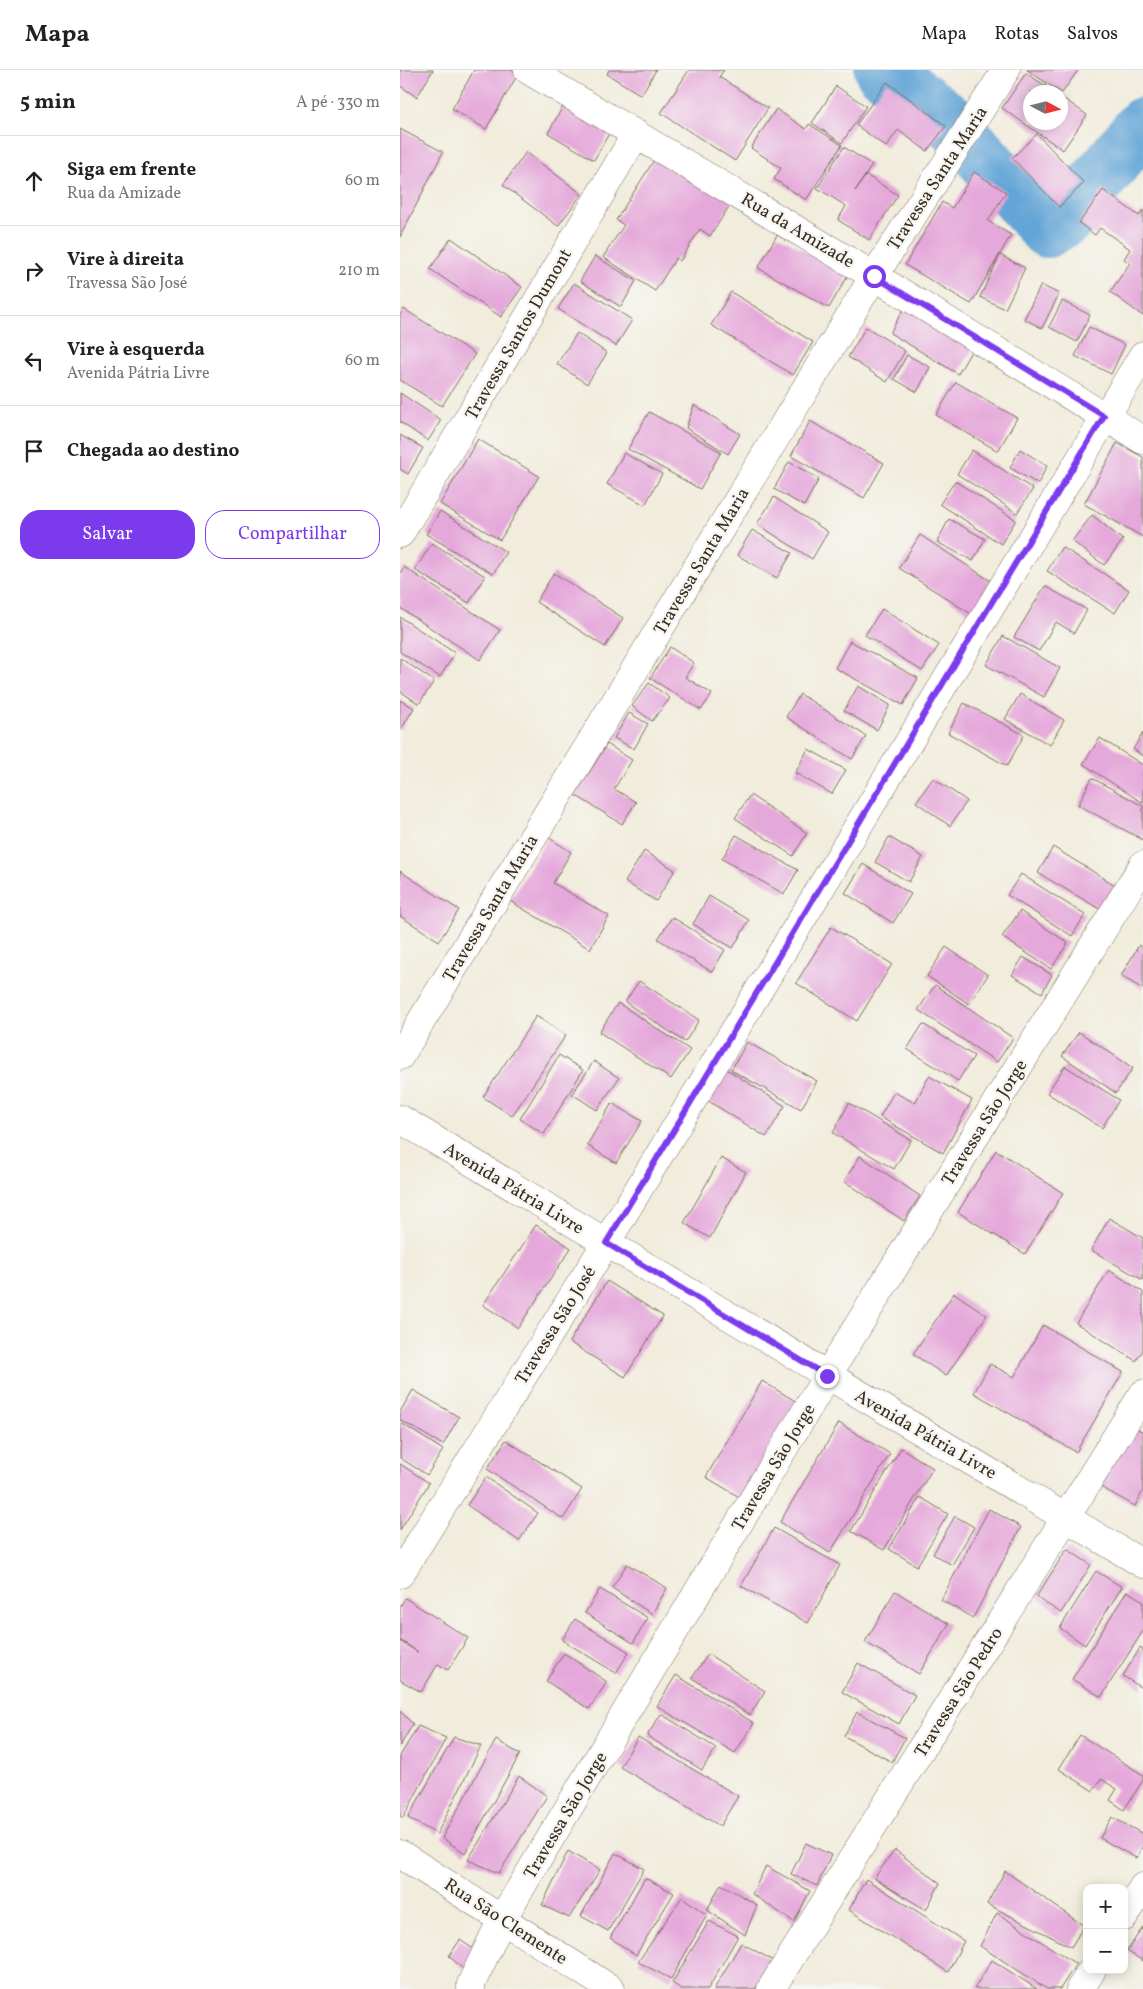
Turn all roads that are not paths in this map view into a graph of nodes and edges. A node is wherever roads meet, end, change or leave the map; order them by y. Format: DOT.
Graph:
graph roads {
  1 [pos="528,70"];
  2 [pos="1006,70"];
  3 [pos="636,134"];
  4 [pos="874,276"];
  5 [pos="1143,356"];
  6 [pos="1104,416"];
  7 [pos="1143,440"];
  8 [pos="400,534"];
  9 [pos="1143,865"];
  10 [pos="400,1056"];
  11 [pos="400,1120"];
  12 [pos="606,1243"];
  13 [pos="827,1376"];
  14 [pos="1143,1394"];
  15 [pos="1068,1517"];
  16 [pos="1143,1564"];
  17 [pos="400,1574"];
  18 [pos="400,1854"];
  19 [pos="1143,1887"];
  20 [pos="1128,1911"];
  21 [pos="502,1919"];
  22 [pos="1089,1974"];
  23 [pos="471,1989"];
  24 [pos="611,1989"];
  25 [pos="771,1989"];
  26 [pos="1080,1989"];
  1 -- 3 [label="street, Rua da Amizade"];
  2 -- 4 [label="street, Travessa Santa Maria"];
  3 -- 4 [label="street, Rua da Amizade"];
  3 -- 8 [label="street, Travessa Santos Dumont"];
  4 -- 6 [label="street, Rua da Amizade"];
  4 -- 10 [label="street, Travessa Santa Maria"];
  5 -- 6 [label="street, Travessa São José"];
  6 -- 7 [label="street, Rua da Amizade"];
  6 -- 12 [label="street, Travessa São José"];
  9 -- 13 [label="street, Travessa São Jorge"];
  11 -- 12 [label="street, Avenida Pátria Livre"];
  12 -- 13 [label="street, Avenida Pátria Livre"];
  12 -- 17 [label="street, Travessa São José"];
  13 -- 15 [label="street, Avenida Pátria Livre"];
  13 -- 21 [label="street, Travessa São Jorge"];
  14 -- 15 [label="street, Travessa São Pedro"];
  15 -- 16 [label="street, Avenida Pátria Livre"];
  15 -- 25 [label="street, Travessa São Pedro"];
  18 -- 21 [label="street, Rua São Clemente"];
  19 -- 20 [label="street"];
  21 -- 23 [label="street, Travessa São Jorge"];
  21 -- 24 [label="street, Rua São Clemente"];
  22 -- 26 [label="street"];
}
